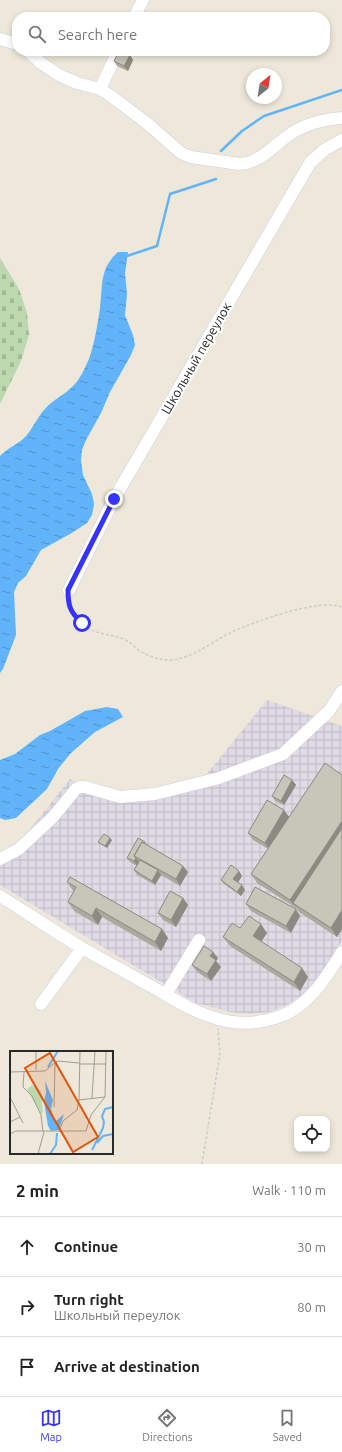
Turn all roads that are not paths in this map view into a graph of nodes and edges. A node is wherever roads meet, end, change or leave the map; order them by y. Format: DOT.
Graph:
graph roads {
  1 [pos="143,0"];
  2 [pos="137,12"];
  3 [pos="0,39"];
  4 [pos="12,43"];
  5 [pos="34,56"];
  6 [pos="116,56"];
  7 [pos="100,89"];
  8 [pos="342,118"];
  9 [pos="342,140"];
  10 [pos="68,590"];
  11 [pos="342,691"];
  12 [pos="0,859"];
  13 [pos="0,896"];
  14 [pos="199,940"];
  15 [pos="82,948"];
  16 [pos="342,952"];
  17 [pos="166,994"];
  18 [pos="41,1004"];
  1 -- 2 [label="street"];
  3 -- 4 [label="street"];
  5 -- 7 [label="street"];
  6 -- 7 [label="street"];
  7 -- 8 [label="street"];
  9 -- 10 [label="street, Школьный переулок"];
  11 -- 12 [label="street"];
  13 -- 15 [label="street"];
  14 -- 17 [label="street"];
  15 -- 17 [label="street"];
  15 -- 18 [label="street"];
  16 -- 17 [label="street"];
}
